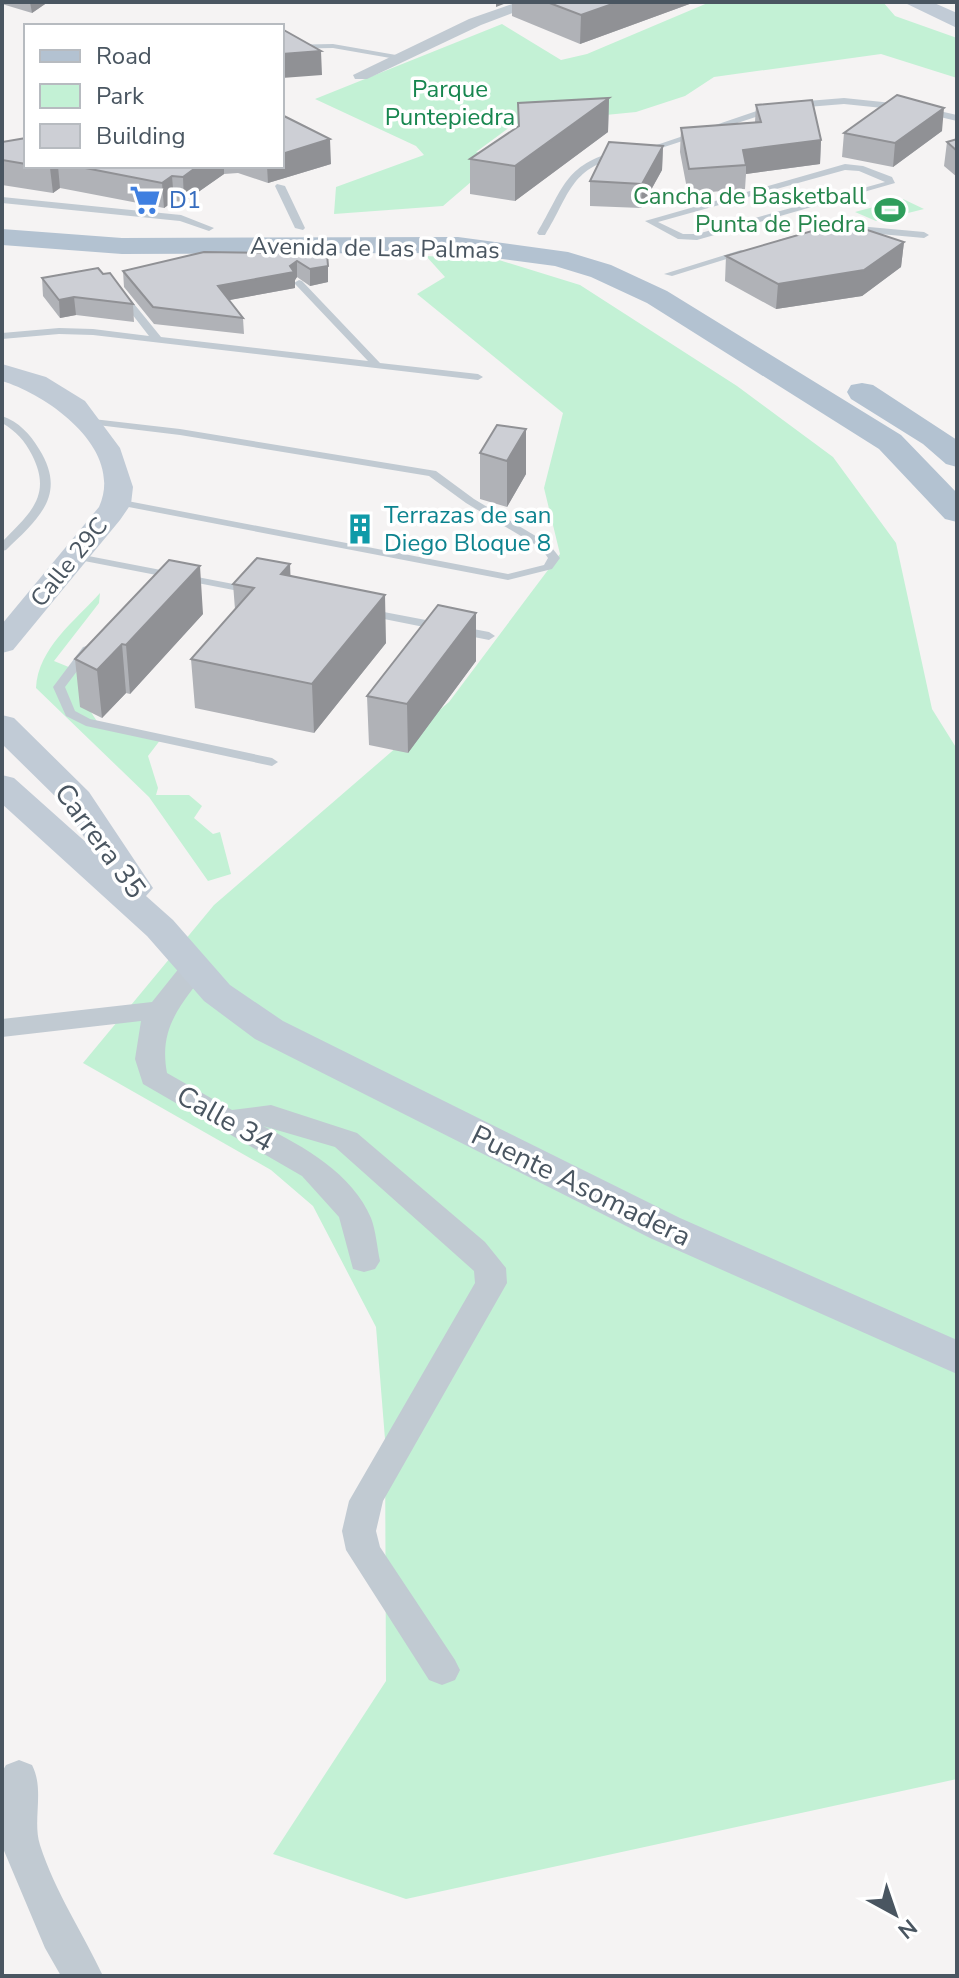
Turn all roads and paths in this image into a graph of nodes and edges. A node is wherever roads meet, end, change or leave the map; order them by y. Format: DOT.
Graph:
graph roads {
  1 [pos="533,2"];
  2 [pos="914,2"];
  3 [pos="944,2"];
  4 [pos="957,10"];
  5 [pos="957,21"];
  6 [pos="284,47"];
  7 [pos="396,57"];
  8 [pos="361,75"];
  9 [pos="957,118"];
  10 [pos="889,179"];
  11 [pos="280,186"];
  12 [pos="2,200"];
  13 [pos="2,221"];
  14 [pos="209,228"];
  15 [pos="300,228"];
  16 [pos="542,233"];
  17 [pos="924,235"];
  18 [pos="2,237"];
  19 [pos="777,241"];
  20 [pos="762,246"];
  21 [pos="669,274"];
  22 [pos="299,283"];
  23 [pos="119,291"];
  24 [pos="2,336"];
  25 [pos="158,340"];
  26 [pos="377,365"];
  27 [pos="2,372"];
  28 [pos="478,377"];
  29 [pos="2,419"];
  30 [pos="93,422"];
  31 [pos="957,457"];
  32 [pos="117,502"];
  33 [pos="957,512"];
  34 [pos="2,548"];
  35 [pos="78,557"];
  36 [pos="157,572"];
  37 [pos="147,583"];
  38 [pos="262,592"];
  39 [pos="353,610"];
  40 [pos="489,636"];
  41 [pos="95,640"];
  42 [pos="2,643"];
  43 [pos="2,725"];
  44 [pos="272,762"];
  45 [pos="2,785"];
  46 [pos="160,928"];
  47 [pos="206,980"];
  48 [pos="157,1010"];
  49 [pos="2,1028"];
  50 [pos="226,1120"];
  51 [pos="364,1261"];
  52 [pos="957,1358"];
  53 [pos="442,1670"];
  54 [pos="19,1776"];
  55 [pos="83,1976"];
  1 -- 7 [label="street"];
  2 -- 5 [label="street"];
  3 -- 4 [label="street"];
  6 -- 7 [label="lane"];
  7 -- 8 [label="street"];
  9 -- 16 [label="lane"];
  10 -- 10 [label="lane"];
  11 -- 15 [label="lane"];
  12 -- 14 [label="lane"];
  13 -- 14 [label="main road, Avenida de Las Palmas"];
  14 -- 15 [label="main road, Avenida de Las Palmas"];
  15 -- 16 [label="main road, Avenida de Las Palmas"];
  16 -- 21 [label="main road, Avenida de Las Palmas"];
  17 -- 19 [label="lane"];
  18 -- 33 [label="main road, Avenida de Las Palmas"];
  20 -- 21 [label="lane"];
  21 -- 31 [label="main road, Avenida de Las Palmas"];
  22 -- 26 [label="lane"];
  23 -- 25 [label="lane"];
  24 -- 25 [label="lane"];
  25 -- 26 [label="lane"];
  26 -- 28 [label="lane"];
  27 -- 30 [label="street, Calle 29C"];
  29 -- 34 [label="lane"];
  30 -- 32 [label="street, Calle 29C"];
  30 -- 32 [label="lane"];
  32 -- 35 [label="street, Calle 29C"];
  35 -- 36 [label="lane"];
  35 -- 42 [label="street, Calle 29C"];
  36 -- 37 [label="lane"];
  36 -- 38 [label="lane"];
  39 -- 40 [label="lane"];
  41 -- 44 [label="lane"];
  43 -- 46 [label="street, Carrera 35"];
  45 -- 46 [label="street, Carrera 35"];
  46 -- 47 [label="street, Carrera 35"];
  47 -- 48 [label="street, Calle 34"];
  47 -- 52 [label="street, Puente Asomadera"];
  48 -- 49 [label="street"];
  48 -- 50 [label="street, Calle 34"];
  50 -- 51 [label="street, Calle 34"];
  50 -- 53 [label="street"];
  54 -- 55 [label="street"];
}
